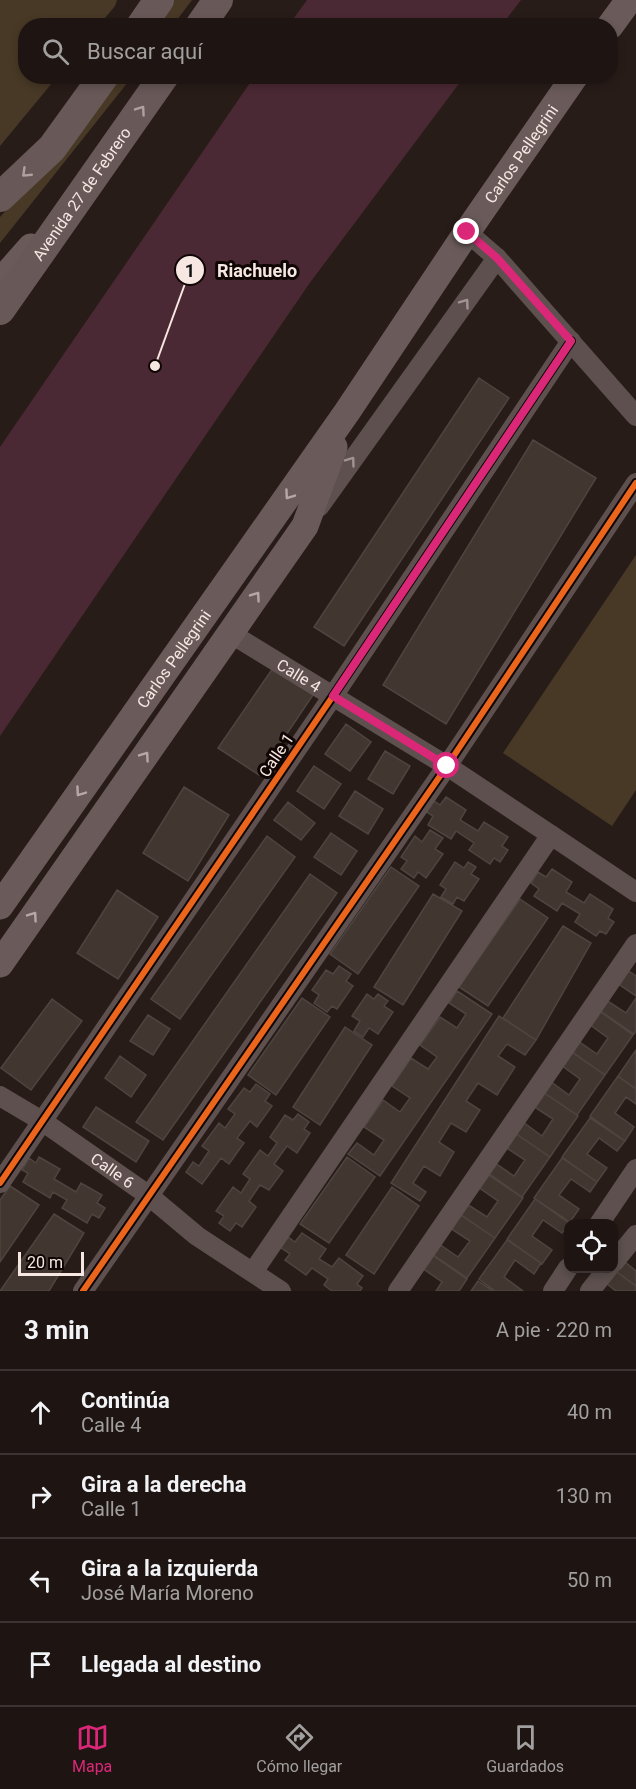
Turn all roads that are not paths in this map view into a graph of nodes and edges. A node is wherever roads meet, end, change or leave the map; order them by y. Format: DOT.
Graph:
graph roads {
  1 [pos="159,0"];
  2 [pos="218,0"];
  3 [pos="629,0"];
  4 [pos="147,18"];
  5 [pos="206,18"];
  6 [pos="616,18"];
  7 [pos="98,84"];
  8 [pos="158,84"];
  9 [pos="569,84"];
  10 [pos="95,175"];
  11 [pos="0,197"];
  12 [pos="467,232"];
  13 [pos="497,258"];
  14 [pos="0,282"];
  15 [pos="0,310"];
  16 [pos="571,341"];
  17 [pos="347,412"];
  18 [pos="636,416"];
  19 [pos="636,483"];
  20 [pos="305,526"];
  21 [pos="230,633"];
  22 [pos="333,696"];
  23 [pos="447,766"];
  24 [pos="551,834"];
  25 [pos="636,892"];
  26 [pos="0,906"];
  27 [pos="636,944"];
  28 [pos="0,964"];
  29 [pos="0,1096"];
  30 [pos="42,1121"];
  31 [pos="636,1169"];
  32 [pos="0,1182"];
  33 [pos="148,1195"];
  34 [pos="602,1219"];
  35 [pos="636,1235"];
  36 [pos="618,1257"];
  37 [pos="253,1272"];
  38 [pos="565,1273"];
  39 [pos="605,1273"];
  40 [pos="83,1291"];
  41 [pos="281,1291"];
  42 [pos="398,1291"];
  43 [pos="553,1291"];
  44 [pos="590,1291"];
  1 -- 4 [label="main road"];
  2 -- 5 [label="main road"];
  3 -- 6 [label="main road"];
  7 -- 11 [label="main road, one-way"];
  10 -- 8 [label="main road, Avenida 27 de Febrero, one-way"];
  9 -- 12 [label="main road, Carlos Pellegrini"];
  10 -- 14 [label="main road"];
  10 -- 15 [label="main road, Avenida 27 de Febrero"];
  12 -- 13 [label="street"];
  12 -- 17 [label="main road, Carlos Pellegrini"];
  13 -- 16 [label="street"];
  20 -- 13 [label="street, Carlos Pellegrini, one-way"];
  16 -- 18 [label="street"];
  16 -- 22 [label="street, Calle 1"];
  17 -- 20 [label="main road, Carlos Pellegrini"];
  17 -- 26 [label="main road, Carlos Pellegrini, one-way"];
  19 -- 23 [label="street"];
  21 -- 20 [label="main road, Carlos Pellegrini, one-way"];
  21 -- 22 [label="street, Calle 4"];
  28 -- 21 [label="main road, Carlos Pellegrini, one-way"];
  22 -- 23 [label="street, Calle 4"];
  22 -- 30 [label="street, Calle 1"];
  23 -- 24 [label="street, Calle 4"];
  23 -- 33 [label="street"];
  24 -- 25 [label="street, Calle 4"];
  24 -- 37 [label="street"];
  27 -- 42 [label="street"];
  29 -- 30 [label="street, Calle 6"];
  30 -- 32 [label="street, Calle 1"];
  30 -- 33 [label="street, Calle 6"];
  31 -- 34 [label="street"];
  33 -- 37 [label="street, Calle 6"];
  33 -- 40 [label="street"];
  35 -- 36 [label="street"];
  37 -- 41 [label="street, Calle 6"];
  38 -- 43 [label="street"];
  39 -- 44 [label="street"];
}
